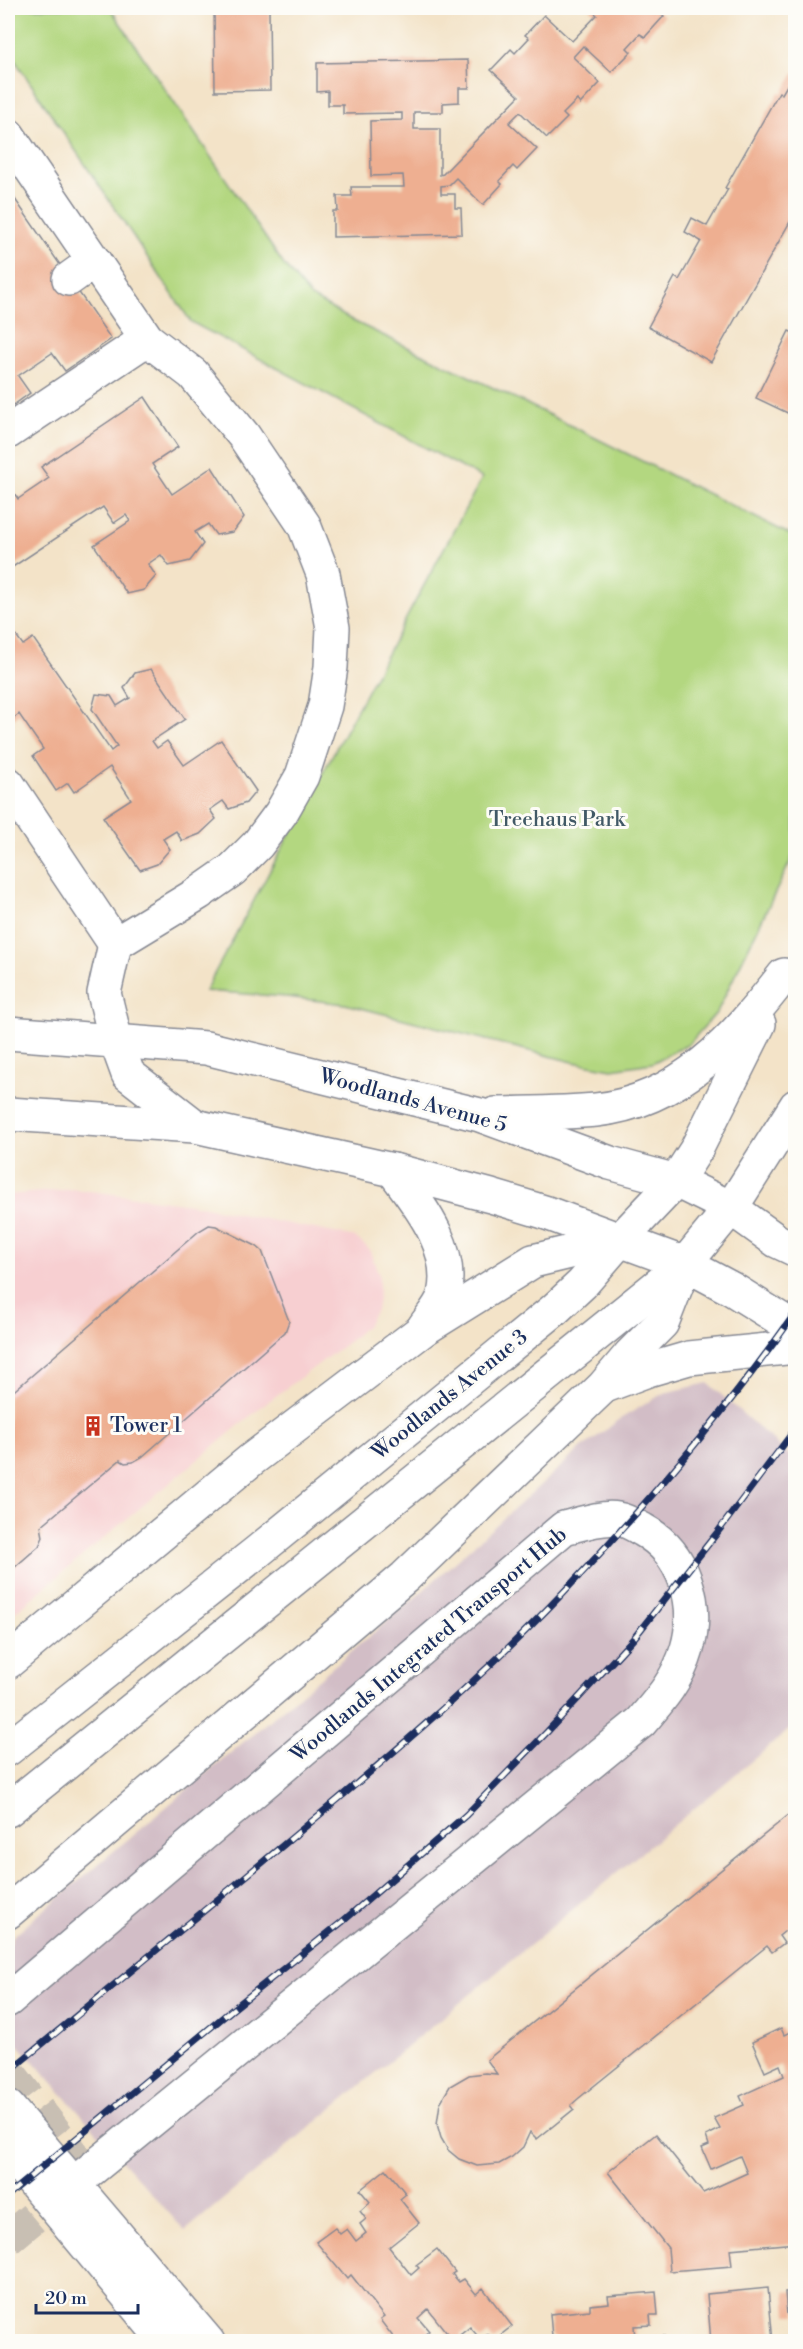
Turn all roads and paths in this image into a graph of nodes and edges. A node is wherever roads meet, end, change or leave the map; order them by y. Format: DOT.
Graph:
graph roads {
  1 [pos="8,135"];
  2 [pos="147,339"];
  3 [pos="8,432"];
  4 [pos="8,784"];
  5 [pos="115,944"];
  6 [pos="790,966"];
  7 [pos="8,1033"];
  8 [pos="116,1041"];
  9 [pos="795,1106"];
  10 [pos="8,1114"];
  11 [pos="480,1115"];
  12 [pos="195,1126"];
  13 [pos="393,1170"];
  14 [pos="676,1181"];
  15 [pos="731,1208"];
  16 [pos="620,1240"];
  17 [pos="795,1250"];
  18 [pos="684,1264"];
  19 [pos="423,1329"];
  20 [pos="795,1329"];
  21 [pos="795,1347"];
  22 [pos="603,1387"];
  23 [pos="8,1662"];
  24 [pos="8,1749"];
  25 [pos="8,1810"];
  26 [pos="8,1912"];
  27 [pos="8,2001"];
  28 [pos="8,2107"];
  29 [pos="8,2151"];
  30 [pos="87,2173"];
  31 [pos="166,2342"];
  32 [pos="208,2342"];
  1 -- 2 [label="main road"];
  2 -- 3 [label="main road"];
  2 -- 5 [label="main road"];
  4 -- 5 [label="main road"];
  5 -- 8 [label="main road"];
  6 -- 11 [label="main road"];
  6 -- 14 [label="main road, Woodlands Avenue 3"];
  7 -- 8 [label="main road, Woodlands Avenue 5"];
  8 -- 11 [label="main road, Woodlands Avenue 5"];
  8 -- 12 [label="main road"];
  9 -- 15 [label="main road"];
  10 -- 12 [label="main road"];
  11 -- 14 [label="main road, Woodlands Avenue 5"];
  12 -- 13 [label="main road"];
  13 -- 16 [label="main road"];
  13 -- 19 [label="main road"];
  14 -- 15 [label="main road, Woodlands Avenue 5"];
  14 -- 16 [label="main road, Woodlands Avenue 3"];
  15 -- 17 [label="main road, Woodlands Avenue 5"];
  15 -- 18 [label="main road"];
  16 -- 18 [label="main road"];
  16 -- 19 [label="main road"];
  16 -- 24 [label="main road, Woodlands Avenue 3"];
  18 -- 20 [label="main road"];
  18 -- 22 [label="main road"];
  18 -- 25 [label="main road"];
  19 -- 23 [label="main road"];
  21 -- 22 [label="main road"];
  22 -- 26 [label="main road"];
  27 -- 30 [label="main road, Woodlands Integrated Transport Hub"];
  28 -- 32 [label="main road"];
  29 -- 31 [label="main road"];
}
